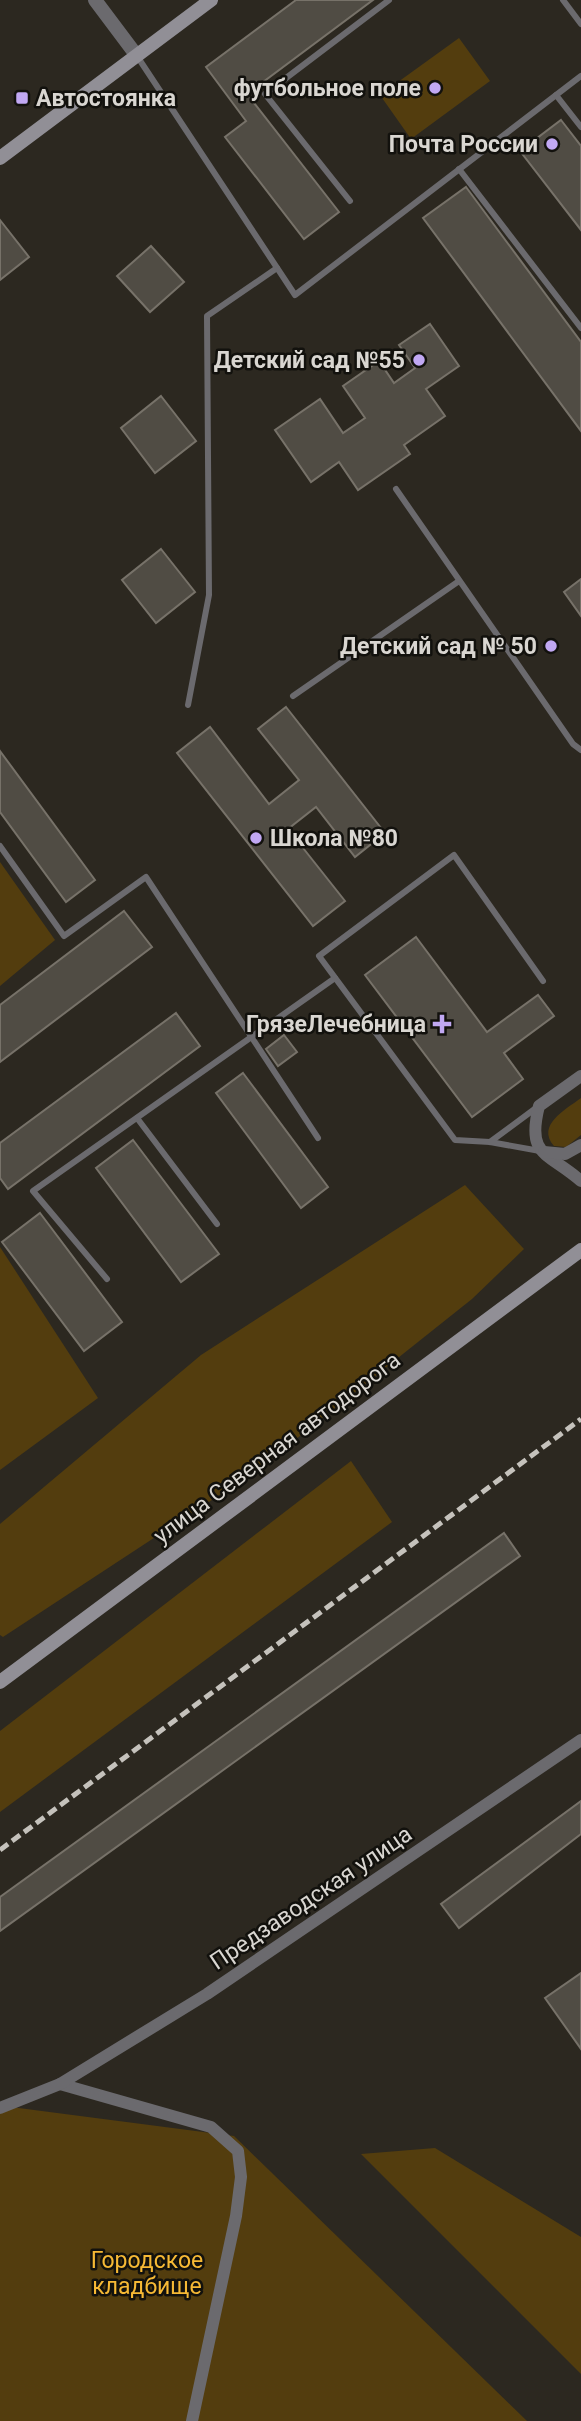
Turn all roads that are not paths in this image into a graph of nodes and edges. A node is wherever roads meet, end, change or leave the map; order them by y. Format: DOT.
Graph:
graph roads {
  1 [pos="95,0"];
  2 [pos="211,0"];
  3 [pos="389,0"];
  4 [pos="563,0"];
  5 [pos="581,24"];
  6 [pos="137,56"];
  7 [pos="581,76"];
  8 [pos="556,95"];
  9 [pos="581,127"];
  10 [pos="0,158"];
  11 [pos="459,169"];
  12 [pos="350,201"];
  13 [pos="277,268"];
  14 [pos="581,328"];
  15 [pos="396,489"];
  16 [pos="459,581"];
  17 [pos="293,696"];
  18 [pos="188,705"];
  19 [pos="581,750"];
  20 [pos="0,846"];
  21 [pos="335,978"];
  22 [pos="543,981"];
  23 [pos="252,1037"];
  24 [pos="579,1079"];
  25 [pos="539,1106"];
  26 [pos="137,1118"];
  27 [pos="318,1138"];
  28 [pos="490,1142"];
  29 [pos="581,1145"];
  30 [pos="540,1151"];
  31 [pos="581,1181"];
  32 [pos="217,1224"];
  33 [pos="581,1250"];
  34 [pos="107,1279"];
  35 [pos="0,1681"];
  36 [pos="581,1740"];
  37 [pos="60,2084"];
  38 [pos="0,2108"];
  39 [pos="192,2421"];
  1 -- 6 [label="street"];
  2 -- 6 [label="main road"];
  3 -- 12 [label="lane"];
  4 -- 5 [label="lane"];
  6 -- 10 [label="main road"];
  6 -- 13 [label="lane"];
  7 -- 8 [label="lane"];
  8 -- 9 [label="lane"];
  8 -- 11 [label="lane"];
  11 -- 13 [label="lane"];
  11 -- 14 [label="lane"];
  13 -- 18 [label="lane"];
  15 -- 16 [label="lane"];
  16 -- 17 [label="lane"];
  16 -- 19 [label="lane"];
  20 -- 23 [label="lane"];
  21 -- 22 [label="lane"];
  21 -- 23 [label="lane"];
  21 -- 28 [label="lane"];
  23 -- 26 [label="lane"];
  23 -- 27 [label="lane"];
  24 -- 25 [label="street"];
  25 -- 28 [label="lane"];
  25 -- 30 [label="street"];
  26 -- 32 [label="lane"];
  26 -- 34 [label="lane"];
  28 -- 30 [label="lane"];
  29 -- 30 [label="street"];
  30 -- 31 [label="street"];
  33 -- 35 [label="main road, улица Северная автодорога"];
  36 -- 37 [label="street, Предзаводская улица"];
  37 -- 38 [label="street, Предзаводская улица"];
  37 -- 39 [label="street"];
}
